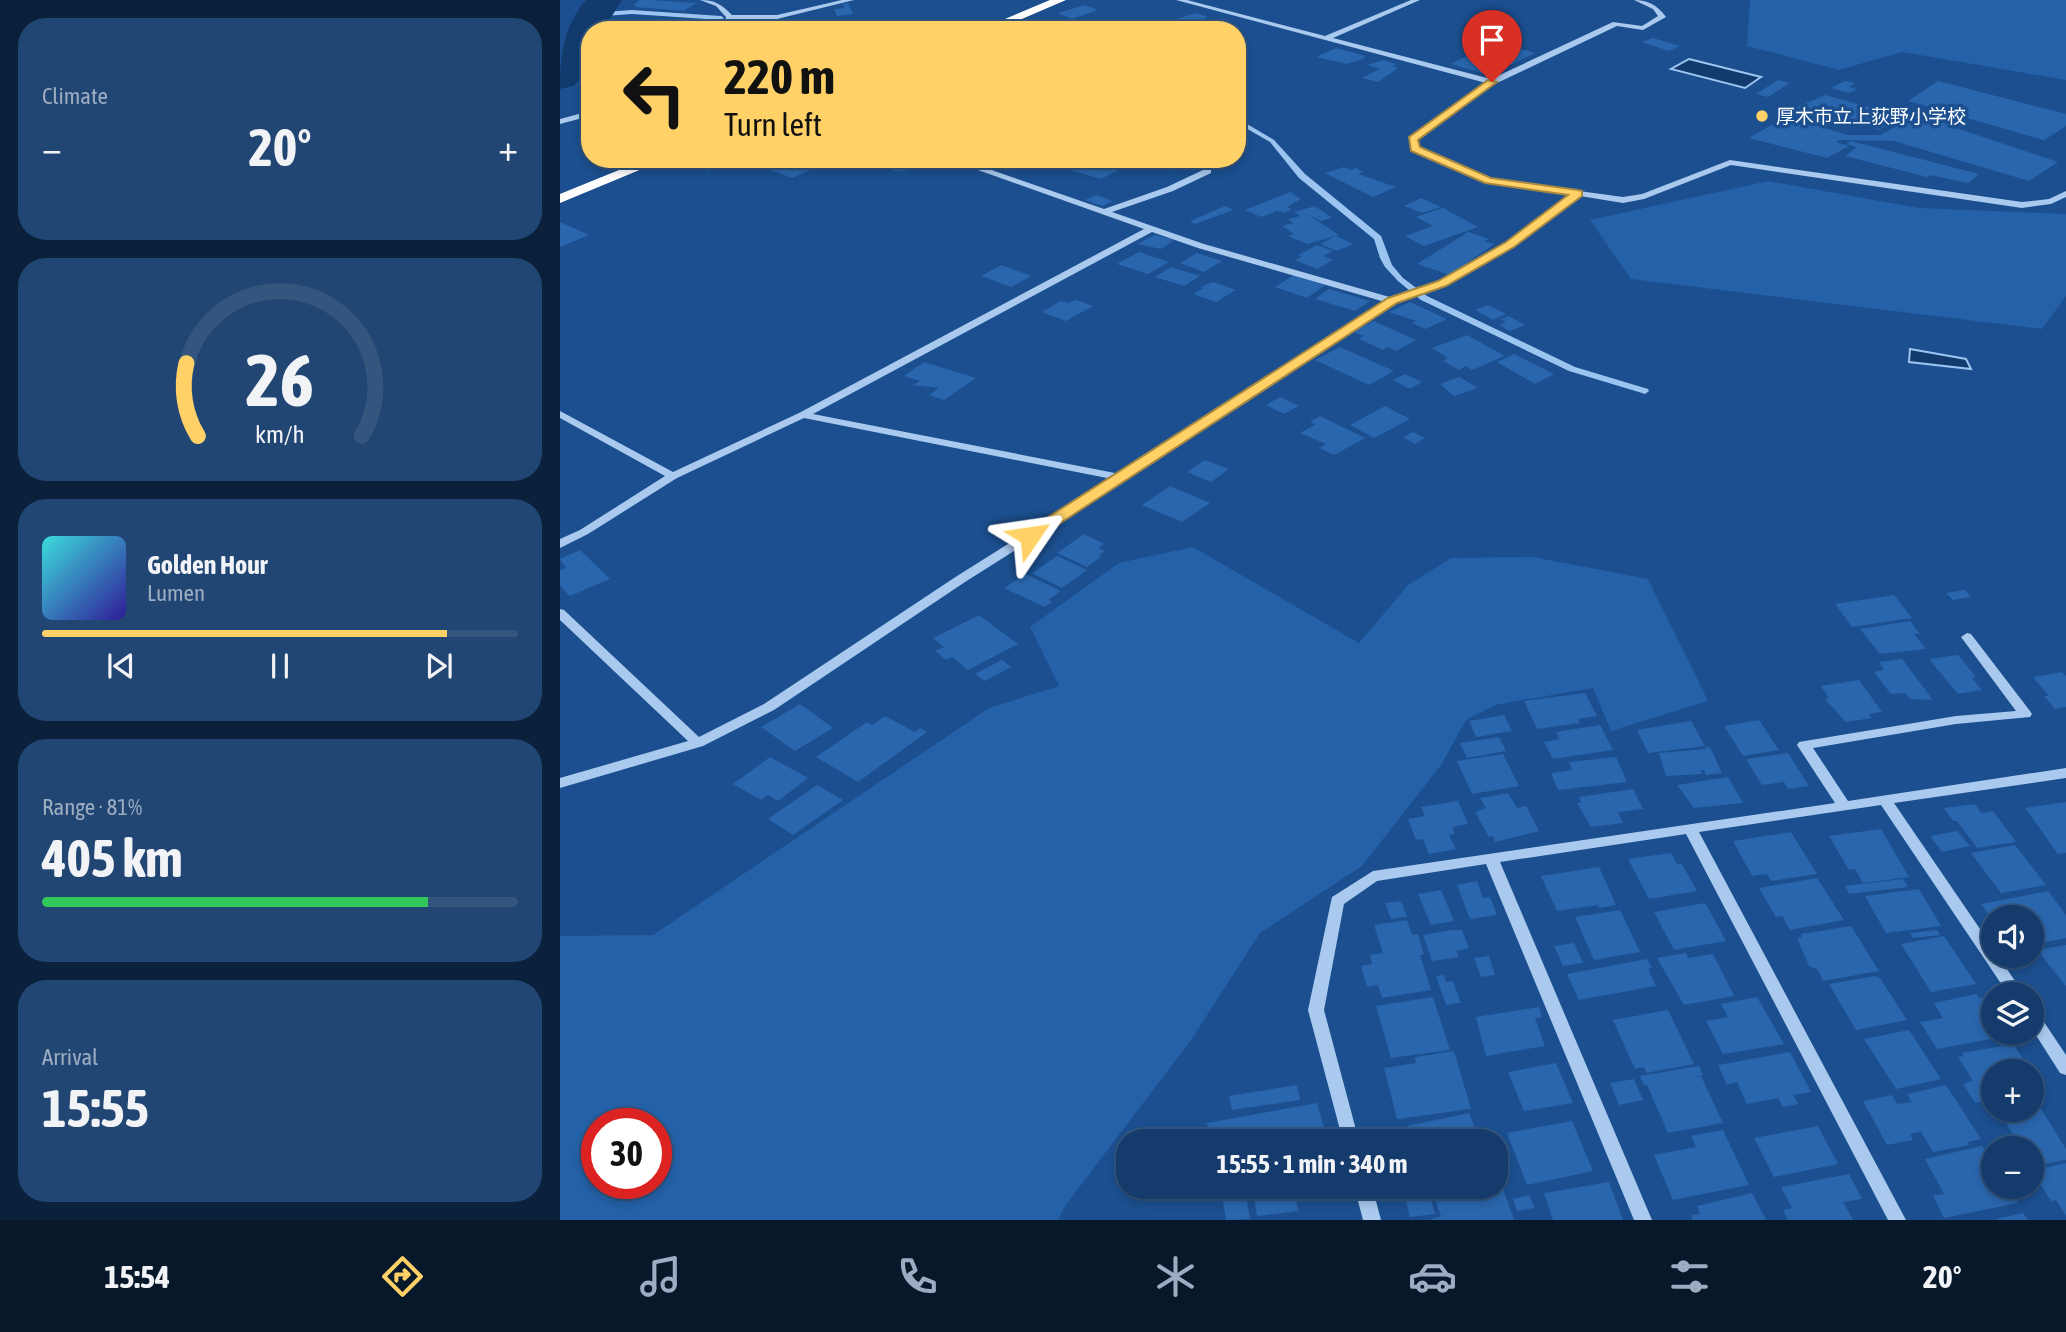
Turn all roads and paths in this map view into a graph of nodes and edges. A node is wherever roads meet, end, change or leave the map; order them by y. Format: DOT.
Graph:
graph roads {
  1 [pos="703,0"];
  2 [pos="851,0"];
  3 [pos="1060,0"];
  4 [pos="1179,0"];
  5 [pos="1417,0"];
  6 [pos="1637,0"];
  7 [pos="730,17"];
  8 [pos="729,21"];
  9 [pos="1008,21"];
  10 [pos="1325,39"];
  11 [pos="1492,82"];
  12 [pos="581,116"];
  13 [pos="560,122"];
  14 [pos="637,168"];
  15 [pos="977,168"];
  16 [pos="1208,171"];
  17 [pos="1578,194"];
  18 [pos="2066,194"];
  19 [pos="560,199"];
  20 [pos="1104,212"];
  21 [pos="1151,229"];
  22 [pos="1393,301"];
  23 [pos="560,414"];
  24 [pos="803,415"];
  25 [pos="673,476"];
  26 [pos="1122,478"];
  27 [pos="560,544"];
  28 [pos="560,613"];
  29 [pos="1967,637"];
  30 [pos="698,743"];
  31 [pos="2066,773"];
  32 [pos="560,783"];
  33 [pos="1885,800"];
  34 [pos="1844,806"];
  35 [pos="1690,828"];
  36 [pos="1491,858"];
  37 [pos="2008,982"];
  38 [pos="2044,1035"];
  39 [pos="2066,1068"];
  40 [pos="1348,1129"];
  41 [pos="1366,1199"];
  42 [pos="1372,1220"];
  43 [pos="1643,1220"];
  44 [pos="1897,1220"];
  1 -- 7 [label="street"];
  2 -- 7 [label="street"];
  3 -- 9 [label="highway"];
  4 -- 10 [label="street"];
  5 -- 10 [label="street"];
  6 -- 11 [label="street"];
  7 -- 8 [label="street"];
  10 -- 11 [label="street"];
  11 -- 17 [label="street"];
  12 -- 13 [label="street"];
  14 -- 19 [label="highway"];
  15 -- 20 [label="street"];
  16 -- 20 [label="street"];
  17 -- 18 [label="street"];
  17 -- 22 [label="street"];
  20 -- 21 [label="street"];
  21 -- 22 [label="street"];
  21 -- 24 [label="street"];
  22 -- 26 [label="street"];
  23 -- 25 [label="street"];
  24 -- 25 [label="street"];
  24 -- 26 [label="street"];
  25 -- 27 [label="street"];
  26 -- 30 [label="street"];
  28 -- 30 [label="street"];
  29 -- 34 [label="street"];
  30 -- 32 [label="street"];
  31 -- 33 [label="street"];
  33 -- 34 [label="street"];
  33 -- 37 [label="street"];
  34 -- 35 [label="street"];
  35 -- 36 [label="street"];
  35 -- 44 [label="street"];
  36 -- 40 [label="street"];
  36 -- 43 [label="street"];
  38 -- 39 [label="street"];
  41 -- 42 [label="street"];
}
